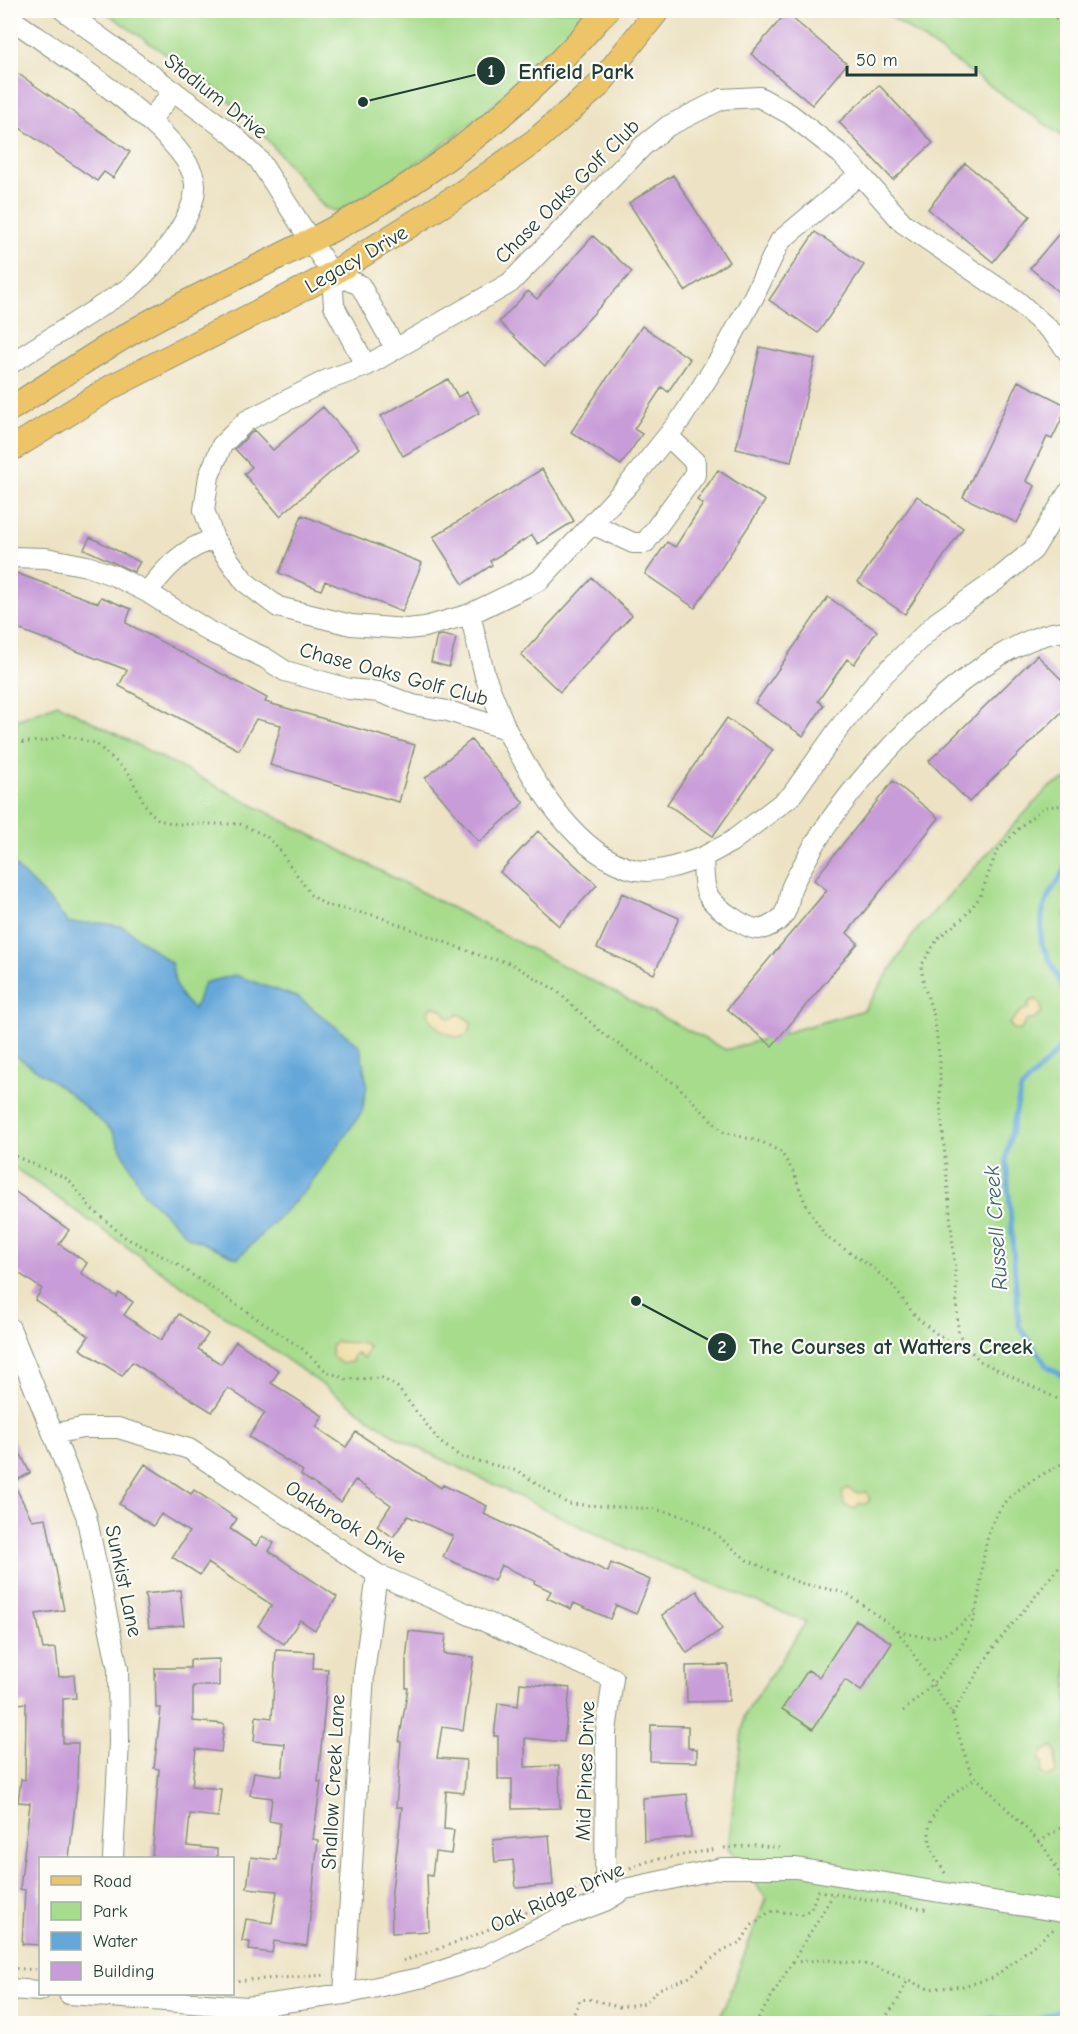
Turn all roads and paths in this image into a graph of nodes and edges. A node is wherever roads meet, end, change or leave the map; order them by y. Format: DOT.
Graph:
graph roads {
  1 [pos="63,10"];
  2 [pos="607,10"];
  3 [pos="658,10"];
  4 [pos="1039,10"];
  5 [pos="10,18"];
  6 [pos="1068,24"];
  7 [pos="174,91"];
  8 [pos="150,120"];
  9 [pos="860,174"];
  10 [pos="311,240"];
  11 [pos="332,274"];
  12 [pos="395,348"];
  13 [pos="1068,351"];
  14 [pos="10,364"];
  15 [pos="366,366"];
  16 [pos="10,409"];
  17 [pos="668,436"];
  18 [pos="10,450"];
  19 [pos="1068,493"];
  20 [pos="592,524"];
  21 [pos="214,539"];
  22 [pos="10,557"];
  23 [pos="147,592"];
  24 [pos="470,614"];
  25 [pos="1068,631"];
  26 [pos="506,729"];
  27 [pos="10,743"];
  28 [pos="1068,805"];
  29 [pos="703,857"];
  30 [pos="10,1154"];
  31 [pos="1068,1233"];
  32 [pos="1068,1280"];
  33 [pos="10,1328"];
  34 [pos="964,1344"];
  35 [pos="1068,1404"];
  36 [pos="54,1434"];
  37 [pos="1068,1461"];
  38 [pos="1068,1556"];
  39 [pos="377,1574"];
  40 [pos="975,1611"];
  41 [pos="896,1629"];
  42 [pos="613,1678"];
  43 [pos="935,1684"];
  44 [pos="903,1711"];
  45 [pos="952,1714"];
  46 [pos="976,1778"];
  47 [pos="1067,1822"];
  48 [pos="1039,1842"];
  49 [pos="775,1847"];
  50 [pos="113,1857"];
  51 [pos="945,1873"];
  52 [pos="606,1877"];
  53 [pos="832,1895"];
  54 [pos="564,1896"];
  55 [pos="605,1901"];
  56 [pos="542,1905"];
  57 [pos="936,1910"];
  58 [pos="1063,1913"];
  59 [pos="793,1962"];
  60 [pos="398,1963"];
  61 [pos="10,1968"];
  62 [pos="39,1970"];
  63 [pos="345,1972"];
  64 [pos="907,1981"];
  65 [pos="234,1982"];
  66 [pos="10,1989"];
  67 [pos="39,1992"];
  68 [pos="344,1994"];
  69 [pos="99,1995"];
  70 [pos="569,2024"];
  71 [pos="755,2024"];
  72 [pos="880,2024"];
  1 -- 7 [label="street, Stadium Drive"];
  2 -- 10 [label="main road, Legacy Drive"];
  3 -- 11 [label="main road, Legacy Drive"];
  4 -- 6 [label="path"];
  5 -- 8 [label="street"];
  7 -- 8 [label="street"];
  7 -- 10 [label="street, Stadium Drive"];
  8 -- 14 [label="street"];
  9 -- 12 [label="street, Chase Oaks Golf Club"];
  9 -- 13 [label="street, Chase Oaks Golf Club"];
  9 -- 17 [label="street, Chase Oaks Golf Club"];
  10 -- 11 [label="street, Stadium Drive"];
  10 -- 16 [label="main road, Legacy Drive"];
  11 -- 12 [label="street"];
  11 -- 15 [label="street"];
  11 -- 18 [label="main road, Legacy Drive"];
  12 -- 15 [label="street, Chase Oaks Golf Club"];
  15 -- 21 [label="street, Chase Oaks Golf Club"];
  17 -- 20 [label="street, Chase Oaks Golf Club"];
  17 -- 20 [label="street"];
  19 -- 29 [label="street, Chase Oaks Golf Club"];
  20 -- 24 [label="street, Chase Oaks Golf Club"];
  21 -- 23 [label="street"];
  21 -- 24 [label="street, Chase Oaks Golf Club"];
  22 -- 23 [label="street, Chase Oaks Golf Club"];
  23 -- 26 [label="street, Chase Oaks Golf Club"];
  24 -- 26 [label="street, Chase Oaks Golf Club"];
  25 -- 29 [label="street"];
  26 -- 29 [label="street, Chase Oaks Golf Club"];
  27 -- 34 [label="path"];
  28 -- 34 [label="path"];
  30 -- 41 [label="path"];
  31 -- 32 [label="path"];
  33 -- 36 [label="street, Sunkist Lane"];
  34 -- 35 [label="path"];
  36 -- 39 [label="street, Oakbrook Drive"];
  36 -- 50 [label="street, Sunkist Lane"];
  37 -- 40 [label="path"];
  38 -- 45 [label="path"];
  39 -- 42 [label="street, Oakbrook Drive"];
  39 -- 63 [label="street, Shallow Creek Lane"];
  40 -- 41 [label="path"];
  40 -- 43 [label="path"];
  41 -- 43 [label="path"];
  42 -- 52 [label="street, Mid Pines Drive"];
  43 -- 44 [label="path"];
  43 -- 45 [label="path"];
  45 -- 46 [label="path"];
  46 -- 48 [label="path"];
  46 -- 51 [label="path"];
  47 -- 48 [label="path"];
  48 -- 58 [label="path"];
  49 -- 52 [label="path"];
  52 -- 54 [label="path"];
  52 -- 55 [label="street, Mid Pines Drive"];
  53 -- 57 [label="path"];
  53 -- 59 [label="path"];
  53 -- 70 [label="path"];
  55 -- 58 [label="street, Oak Ridge Drive, bridge"];
  55 -- 68 [label="street, Oak Ridge Drive"];
  56 -- 60 [label="path"];
  58 -- 64 [label="path"];
  59 -- 64 [label="path"];
  59 -- 71 [label="path"];
  61 -- 62 [label="path"];
  63 -- 65 [label="path"];
  63 -- 68 [label="street, Shallow Creek Lane"];
  64 -- 72 [label="path"];
  66 -- 67 [label="street"];
  68 -- 69 [label="street, Oak Ridge Drive"];
}
